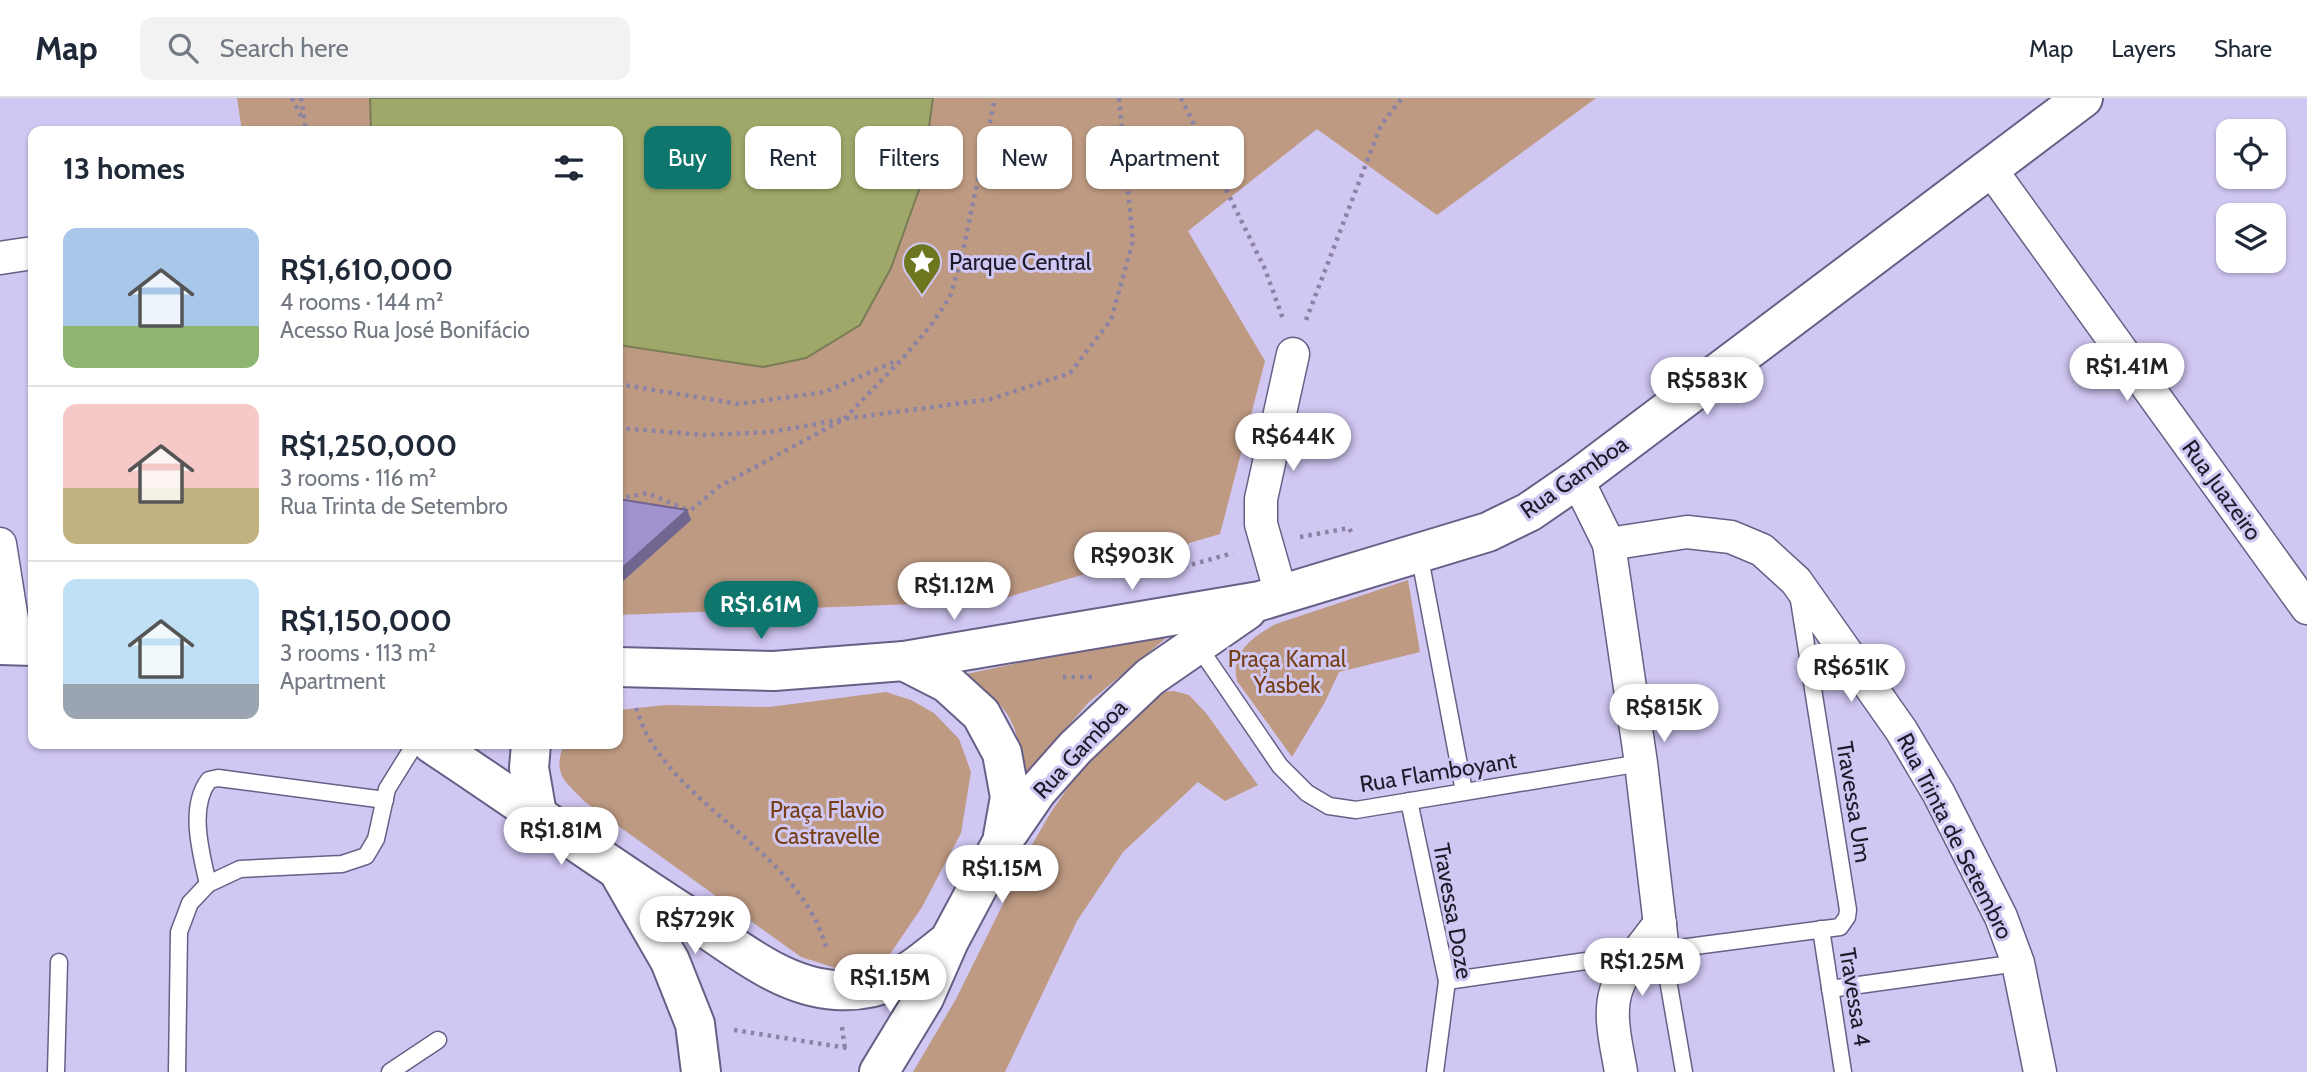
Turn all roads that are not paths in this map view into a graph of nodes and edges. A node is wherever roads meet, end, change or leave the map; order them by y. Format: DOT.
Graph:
graph roads {
  1 [pos="2083,98"];
  2 [pos="1989,167"];
  3 [pos="28,254"];
  4 [pos="0,258"];
  5 [pos="1293,354"];
  6 [pos="1577,479"];
  7 [pos="0,544"];
  8 [pos="1609,544"];
  9 [pos="1419,553"];
  10 [pos="1796,581"];
  11 [pos="1271,597"];
  12 [pos="2307,608"];
  13 [pos="1196,643"];
  14 [pos="17,645"];
  15 [pos="904,661"];
  16 [pos="623,668"];
  17 [pos="412,749"];
  18 [pos="440,749"];
  19 [pos="531,749"];
  20 [pos="1641,763"];
  21 [pos="1464,791"];
  22 [pos="385,800"];
  23 [pos="1409,801"];
  24 [pos="537,814"];
  25 [pos="1002,842"];
  26 [pos="618,872"];
  27 [pos="208,884"];
  28 [pos="1821,929"];
  29 [pos="949,941"];
  30 [pos="1654,942"];
  31 [pos="59,962"];
  32 [pos="2018,963"];
  33 [pos="1447,981"];
  34 [pos="1830,989"];
  35 [pos="438,1040"];
  36 [pos="885,1064"];
  37 [pos="56,1072"];
  38 [pos="177,1072"];
  39 [pos="390,1072"];
  40 [pos="701,1072"];
  41 [pos="1435,1072"];
  42 [pos="1621,1072"];
  43 [pos="1684,1072"];
  44 [pos="1843,1072"];
  45 [pos="2040,1072"];
  1 -- 2 [label="main road, Rua Gamboa"];
  2 -- 6 [label="main road, Rua Gamboa"];
  2 -- 12 [label="street, Rua Juazeiro"];
  3 -- 4 [label="street"];
  5 -- 11 [label="street"];
  6 -- 8 [label="street"];
  6 -- 9 [label="main road, Rua Gamboa"];
  7 -- 14 [label="street"];
  8 -- 10 [label="street, Rua Trinta de Setembro"];
  8 -- 20 [label="street"];
  9 -- 11 [label="main road, Rua Gamboa"];
  9 -- 21 [label="lane"];
  10 -- 28 [label="lane, Travessa Um"];
  10 -- 32 [label="street, Rua Trinta de Setembro"];
  11 -- 13 [label="main road, Rua Gamboa"];
  11 -- 15 [label="main road, Rua Gamboa"];
  13 -- 23 [label="lane, Rua Flamboyant"];
  13 -- 25 [label="main road, Rua Gamboa"];
  15 -- 16 [label="main road, Rua Gamboa"];
  15 -- 25 [label="main road"];
  17 -- 22 [label="lane"];
  18 -- 24 [label="main road"];
  19 -- 24 [label="main road"];
  20 -- 21 [label="lane, Rua Flamboyant"];
  20 -- 30 [label="street"];
  21 -- 23 [label="lane, Rua Flamboyant"];
  22 -- 27 [label="lane"];
  22 -- 27 [label="lane"];
  23 -- 33 [label="lane, Travessa Doze"];
  24 -- 26 [label="main road"];
  25 -- 29 [label="main road, Rua Gamboa"];
  26 -- 29 [label="main road"];
  26 -- 40 [label="main road"];
  27 -- 38 [label="lane"];
  28 -- 30 [label="lane"];
  28 -- 34 [label="lane, Travessa 4"];
  29 -- 36 [label="main road, Rua Gamboa"];
  30 -- 33 [label="lane"];
  30 -- 42 [label="street"];
  30 -- 43 [label="lane"];
  31 -- 37 [label="lane"];
  32 -- 34 [label="lane"];
  32 -- 45 [label="street, Rua Trinta de Setembro"];
  33 -- 41 [label="lane, Travessa Doze"];
  34 -- 44 [label="lane, Travessa 4"];
  35 -- 39 [label="lane"];
}
